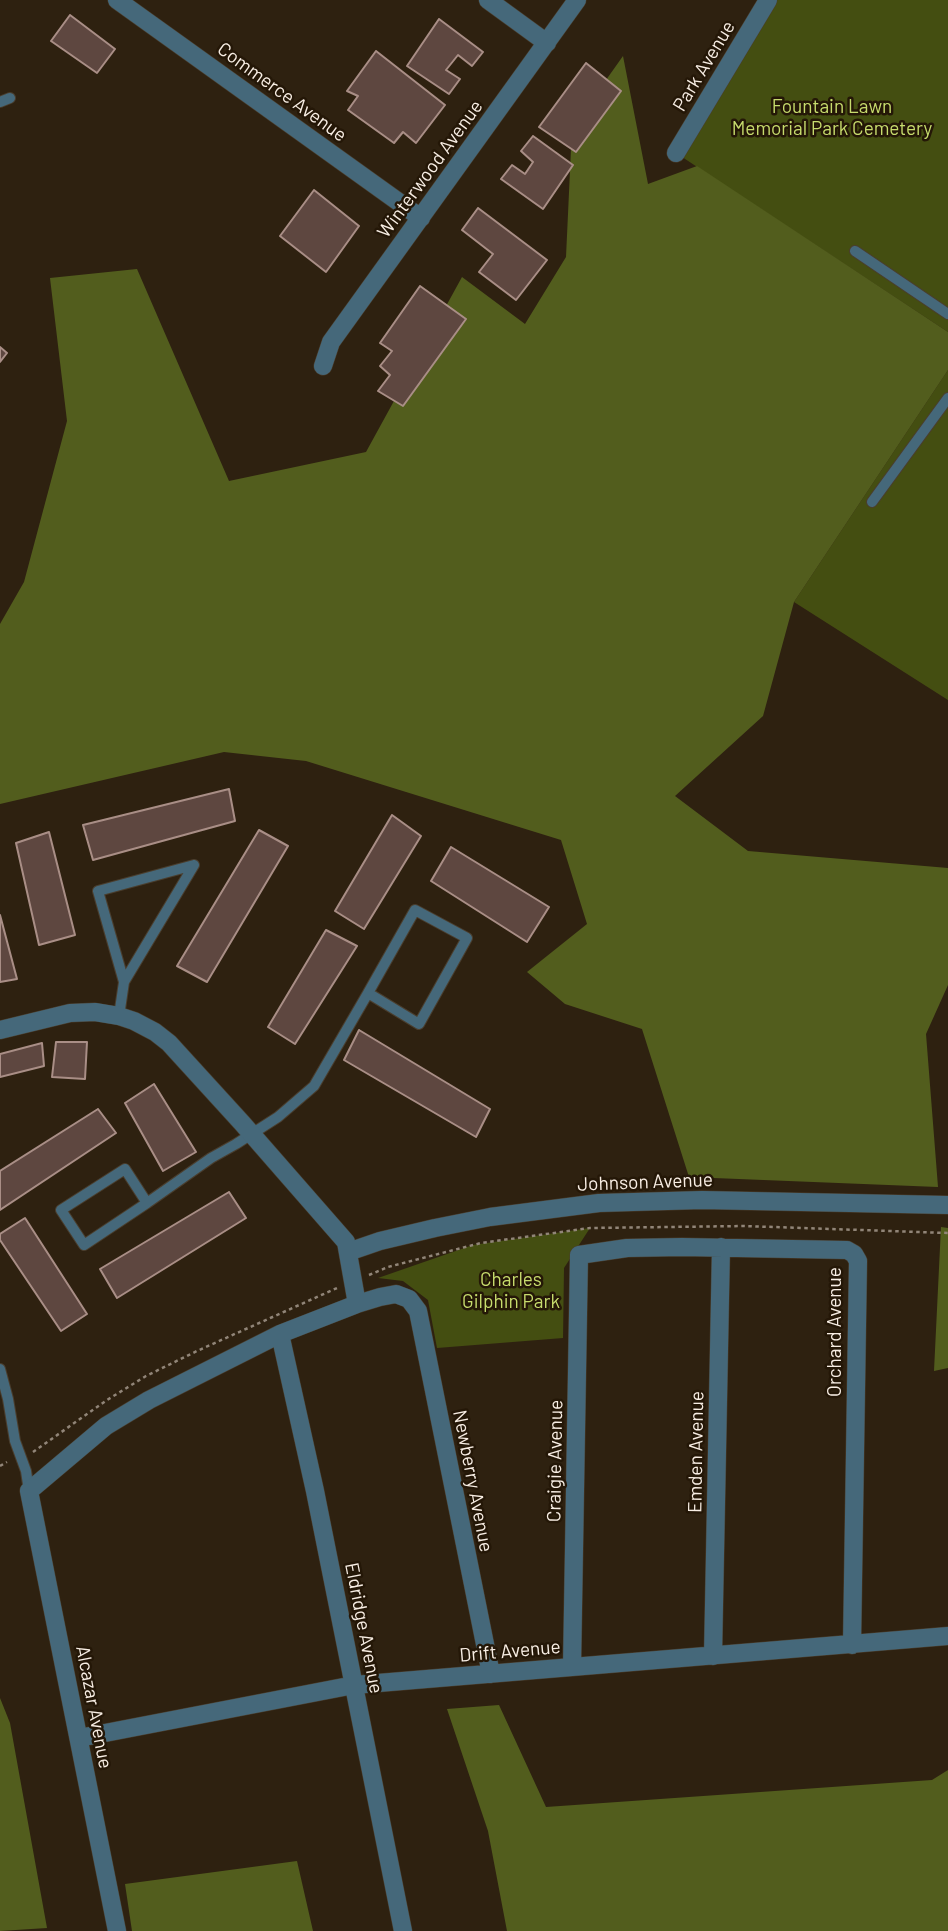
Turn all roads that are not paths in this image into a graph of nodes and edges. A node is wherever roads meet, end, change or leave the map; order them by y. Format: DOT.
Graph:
graph roads {
  1 [pos="117,0"];
  2 [pos="488,0"];
  3 [pos="578,0"];
  4 [pos="768,0"];
  5 [pos="547,43"];
  6 [pos="676,153"];
  7 [pos="422,218"];
  8 [pos="855,251"];
  9 [pos="948,314"];
  10 [pos="323,366"];
  11 [pos="948,398"];
  12 [pos="872,502"];
  13 [pos="124,982"];
  14 [pos="368,993"];
  15 [pos="119,1016"];
  16 [pos="0,1030"];
  17 [pos="252,1135"];
  18 [pos="147,1203"];
  19 [pos="948,1205"];
  20 [pos="721,1247"];
  21 [pos="348,1252"];
  22 [pos="579,1255"];
  23 [pos="357,1304"];
  24 [pos="280,1334"];
  25 [pos="0,1369"];
  26 [pos="29,1491"];
  27 [pos="948,1636"];
  28 [pos="852,1645"];
  29 [pos="713,1656"];
  30 [pos="572,1667"];
  31 [pos="491,1674"];
  32 [pos="354,1685"];
  33 [pos="79,1738"];
  34 [pos="117,1931"];
  35 [pos="403,1931"];
  1 -- 7 [label="street, Commerce Avenue"];
  2 -- 5 [label="street"];
  3 -- 5 [label="street, Winterwood Avenue"];
  4 -- 6 [label="street, Park Avenue"];
  5 -- 7 [label="street, Winterwood Avenue"];
  7 -- 10 [label="street, Winterwood Avenue"];
  8 -- 9 [label="lane"];
  11 -- 12 [label="lane"];
  13 -- 13 [label="lane"];
  13 -- 15 [label="lane"];
  14 -- 14 [label="lane"];
  14 -- 17 [label="lane"];
  15 -- 16 [label="street"];
  15 -- 17 [label="street"];
  17 -- 18 [label="lane"];
  17 -- 21 [label="street"];
  18 -- 18 [label="lane"];
  19 -- 21 [label="street, Johnson Avenue"];
  20 -- 22 [label="street, Orchard Avenue"];
  20 -- 28 [label="street, Orchard Avenue"];
  20 -- 29 [label="street, Emden Avenue"];
  21 -- 23 [label="street"];
  22 -- 30 [label="street, Craigie Avenue"];
  23 -- 24 [label="street"];
  23 -- 31 [label="street, Newberry Avenue"];
  24 -- 26 [label="street"];
  24 -- 32 [label="street, Eldridge Avenue"];
  25 -- 26 [label="lane"];
  26 -- 33 [label="street, Alcazar Avenue"];
  27 -- 28 [label="street, Drift Avenue"];
  28 -- 29 [label="street, Drift Avenue"];
  29 -- 30 [label="street, Drift Avenue"];
  30 -- 31 [label="street, Drift Avenue"];
  31 -- 32 [label="street, Drift Avenue"];
  32 -- 33 [label="street, Drift Avenue"];
  32 -- 35 [label="street, Eldridge Avenue"];
  33 -- 34 [label="street, Alcazar Avenue"];
}
